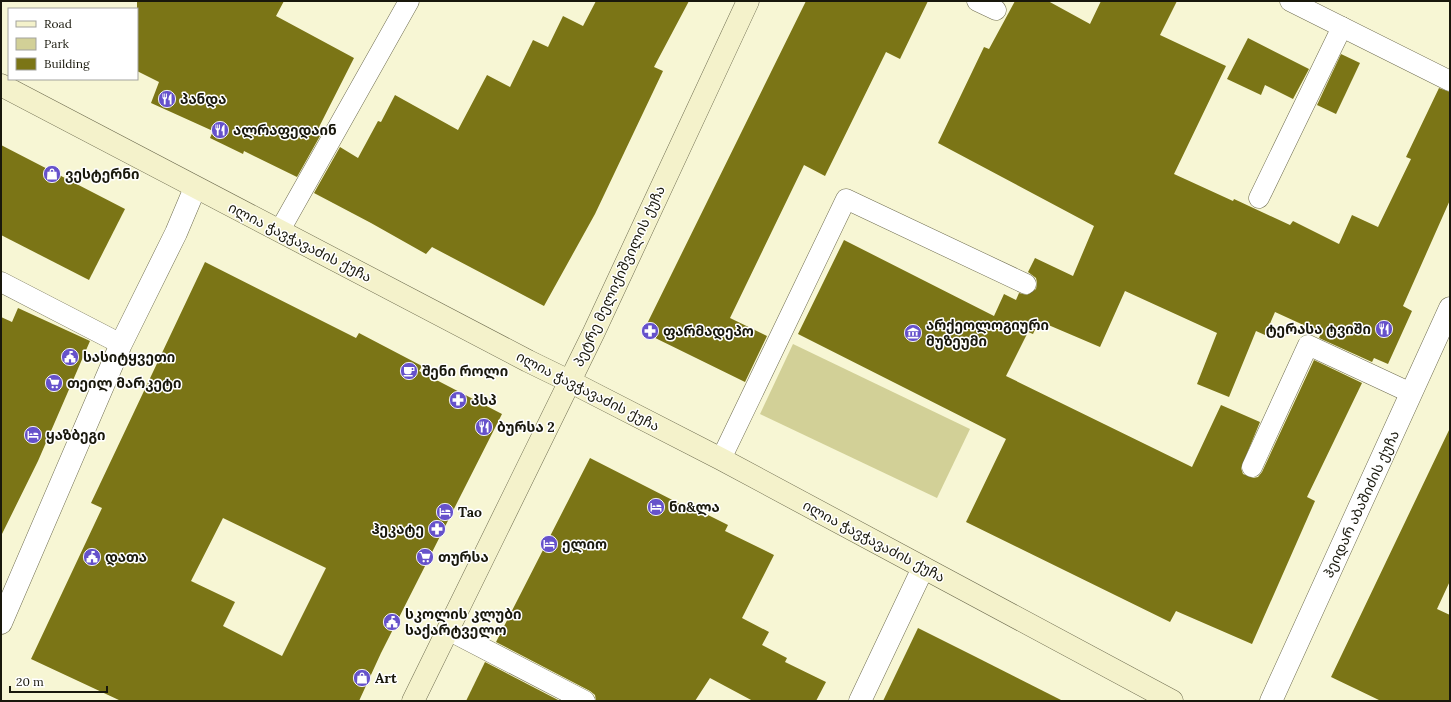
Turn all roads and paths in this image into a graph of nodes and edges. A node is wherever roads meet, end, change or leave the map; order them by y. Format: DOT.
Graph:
graph roads {
  1 [pos="409,1"];
  2 [pos="748,1"];
  3 [pos="977,1"];
  4 [pos="1290,1"];
  5 [pos="1326,9"];
  6 [pos="996,10"];
  7 [pos="1342,27"];
  8 [pos="1450,81"];
  9 [pos="1,85"];
  10 [pos="195,188"];
  11 [pos="1259,198"];
  12 [pos="280,230"];
  13 [pos="1,282"];
  14 [pos="1026,284"];
  15 [pos="1450,308"];
  16 [pos="121,344"];
  17 [pos="570,381"];
  18 [pos="1412,394"];
  19 [pos="721,459"];
  20 [pos="1252,467"];
  21 [pos="923,568"];
  22 [pos="1,624"];
  23 [pos="448,630"];
  24 [pos="413,701"];
  25 [pos="585,701"];
  26 [pos="860,701"];
  27 [pos="1172,701"];
  28 [pos="1271,701"];
  1 -- 12 [label="lane"];
  2 -- 17 [label="main road, პეტრე მელიქიშვილის ქუჩა"];
  3 -- 6 [label="lane"];
  4 -- 5 [label="lane"];
  5 -- 7 [label="lane"];
  7 -- 8 [label="lane"];
  7 -- 11 [label="lane"];
  9 -- 10 [label="main road, ილია ჭავჭავაძის ქუჩა"];
  10 -- 12 [label="main road, ილია ჭავჭავაძის ქუჩა"];
  10 -- 16 [label="street"];
  12 -- 17 [label="main road, ილია ჭავჭავაძის ქუჩა"];
  13 -- 16 [label="lane"];
  14 -- 19 [label="lane"];
  15 -- 18 [label="street, ჰეიდარ აბაშიძის ქუჩა"];
  16 -- 22 [label="street"];
  17 -- 19 [label="main road, ილია ჭავჭავაძის ქუჩა"];
  17 -- 23 [label="main road, პეტრე მელიქიშვილის ქუჩა"];
  18 -- 20 [label="lane"];
  18 -- 28 [label="street, ჰეიდარ აბაშიძის ქუჩა"];
  19 -- 21 [label="main road, ილია ჭავჭავაძის ქუჩა"];
  21 -- 26 [label="street"];
  21 -- 27 [label="main road, ილია ჭავჭავაძის ქუჩა"];
  23 -- 24 [label="main road, პეტრე მელიქიშვილის ქუჩა"];
  23 -- 25 [label="lane"];
}
